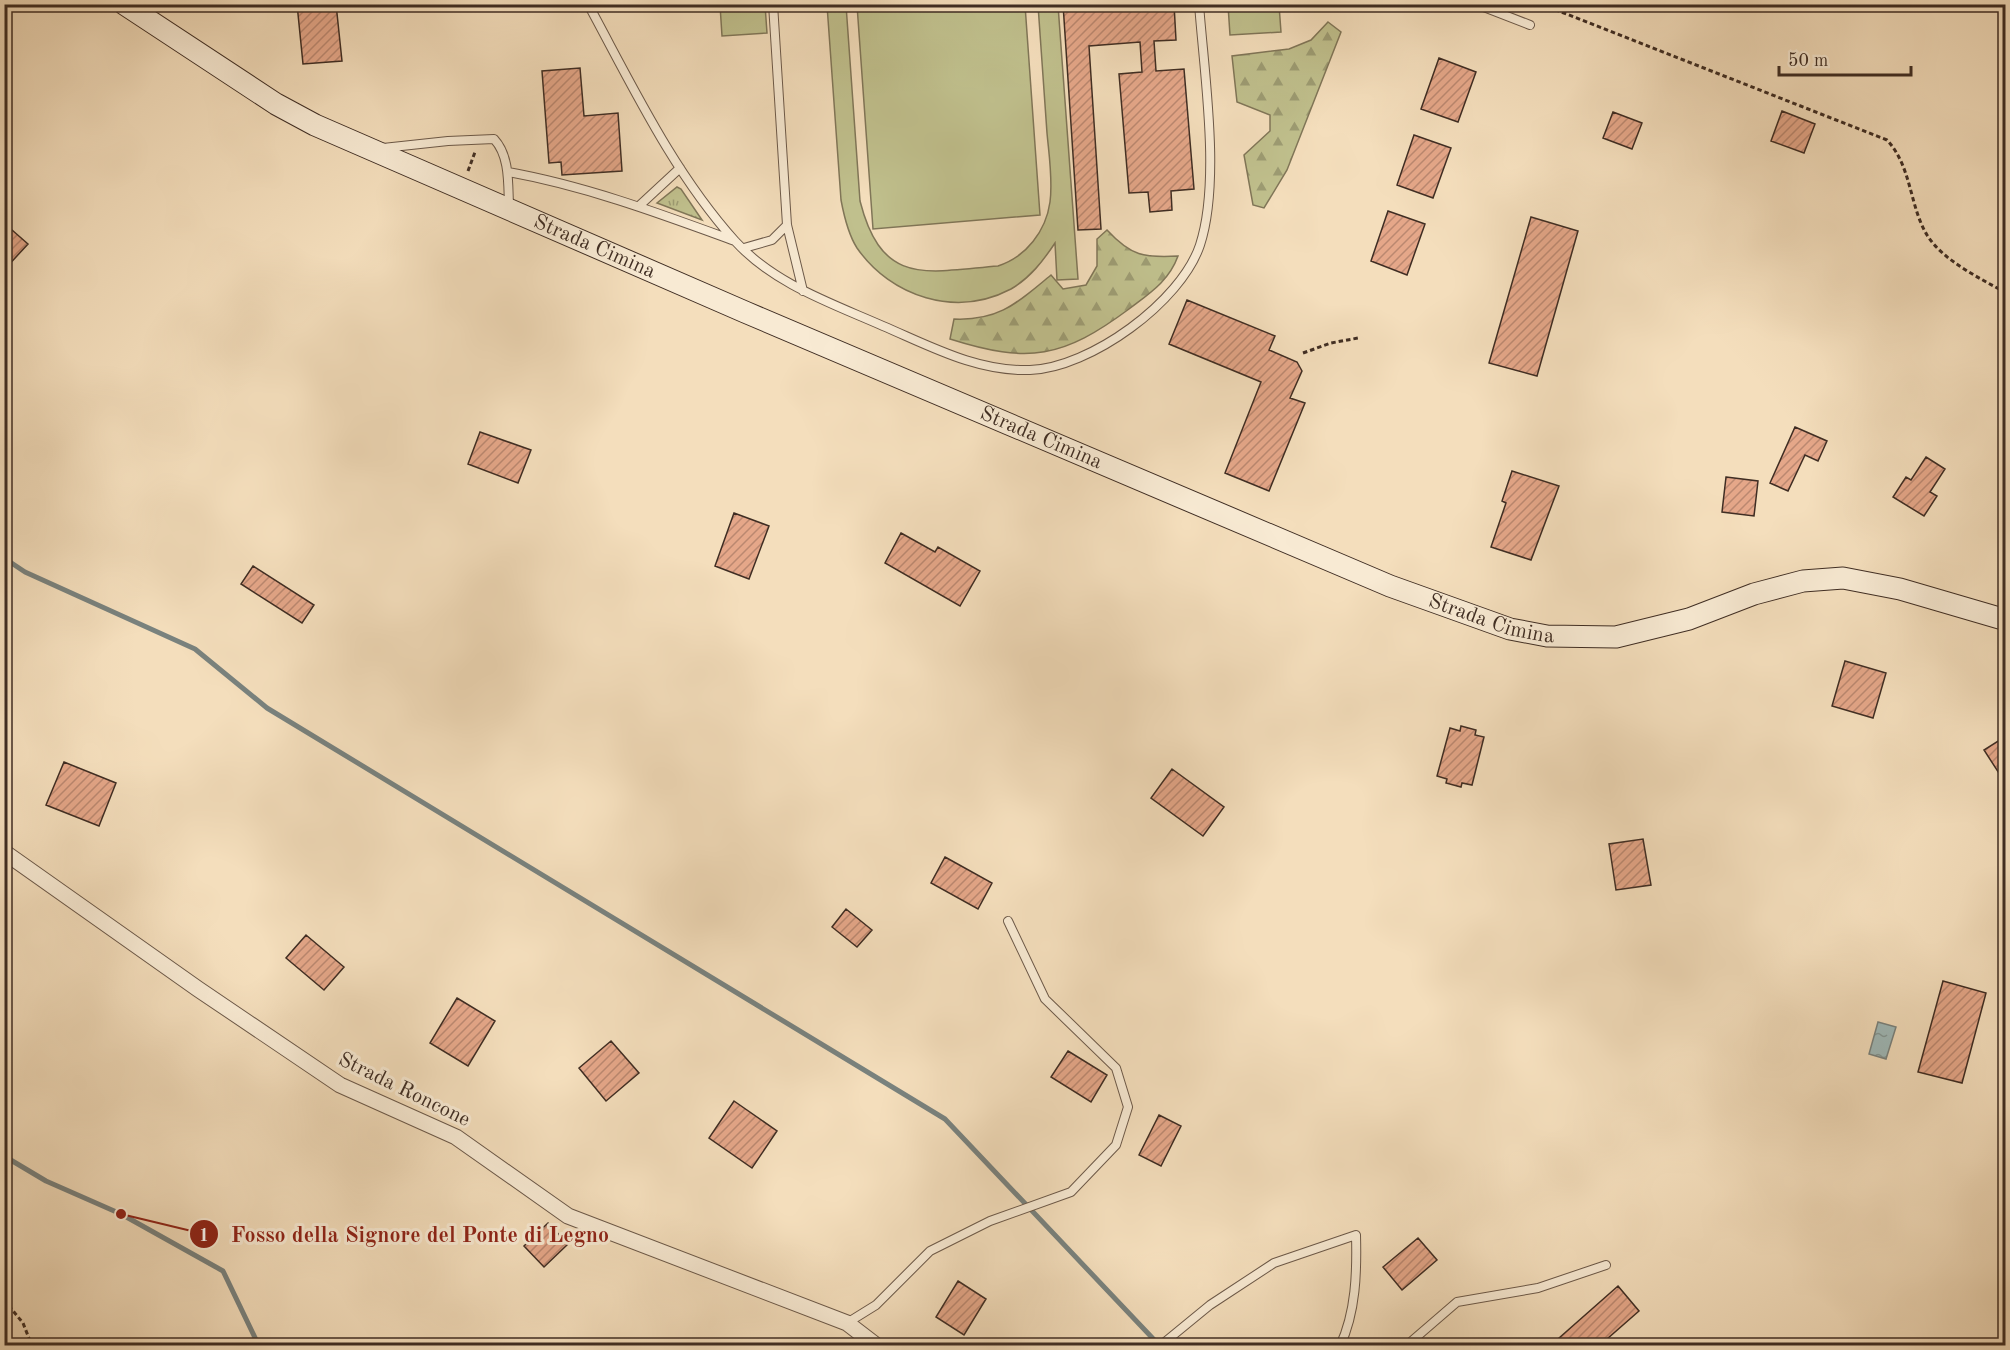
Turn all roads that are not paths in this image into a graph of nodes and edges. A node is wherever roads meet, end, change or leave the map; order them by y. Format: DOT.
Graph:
graph roads {
  1 [pos="124,4"];
  2 [pos="588,4"];
  3 [pos="772,4"];
  4 [pos="1199,4"];
  5 [pos="1476,4"];
  6 [pos="1530,25"];
  7 [pos="372,150"];
  8 [pos="680,168"];
  9 [pos="507,172"];
  10 [pos="639,206"];
  11 [pos="510,211"];
  12 [pos="787,225"];
  13 [pos="735,241"];
  14 [pos="744,249"];
  15 [pos="803,291"];
  16 [pos="2006,620"];
  17 [pos="4,852"];
  18 [pos="1008,921"];
  19 [pos="1606,1265"];
  20 [pos="847,1323"];
  21 [pos="877,1346"];
  22 [pos="1160,1346"];
  23 [pos="1340,1346"];
  24 [pos="1406,1346"];
  1 -- 7 [label="main road, Strada Cimina"];
  2 -- 8 [label="lane"];
  3 -- 12 [label="lane"];
  4 -- 15 [label="lane"];
  5 -- 6 [label="lane"];
  7 -- 9 [label="lane"];
  7 -- 11 [label="main road, Strada Cimina"];
  8 -- 10 [label="lane"];
  8 -- 13 [label="lane"];
  9 -- 10 [label="lane"];
  9 -- 11 [label="lane"];
  10 -- 13 [label="lane"];
  11 -- 16 [label="main road, Strada Cimina"];
  12 -- 14 [label="lane"];
  12 -- 15 [label="lane"];
  13 -- 14 [label="lane"];
  14 -- 15 [label="lane"];
  17 -- 20 [label="street, Strada Roncone"];
  18 -- 20 [label="lane"];
  19 -- 24 [label="lane"];
  20 -- 21 [label="street, Strada Roncone"];
  22 -- 23 [label="lane"];
}
